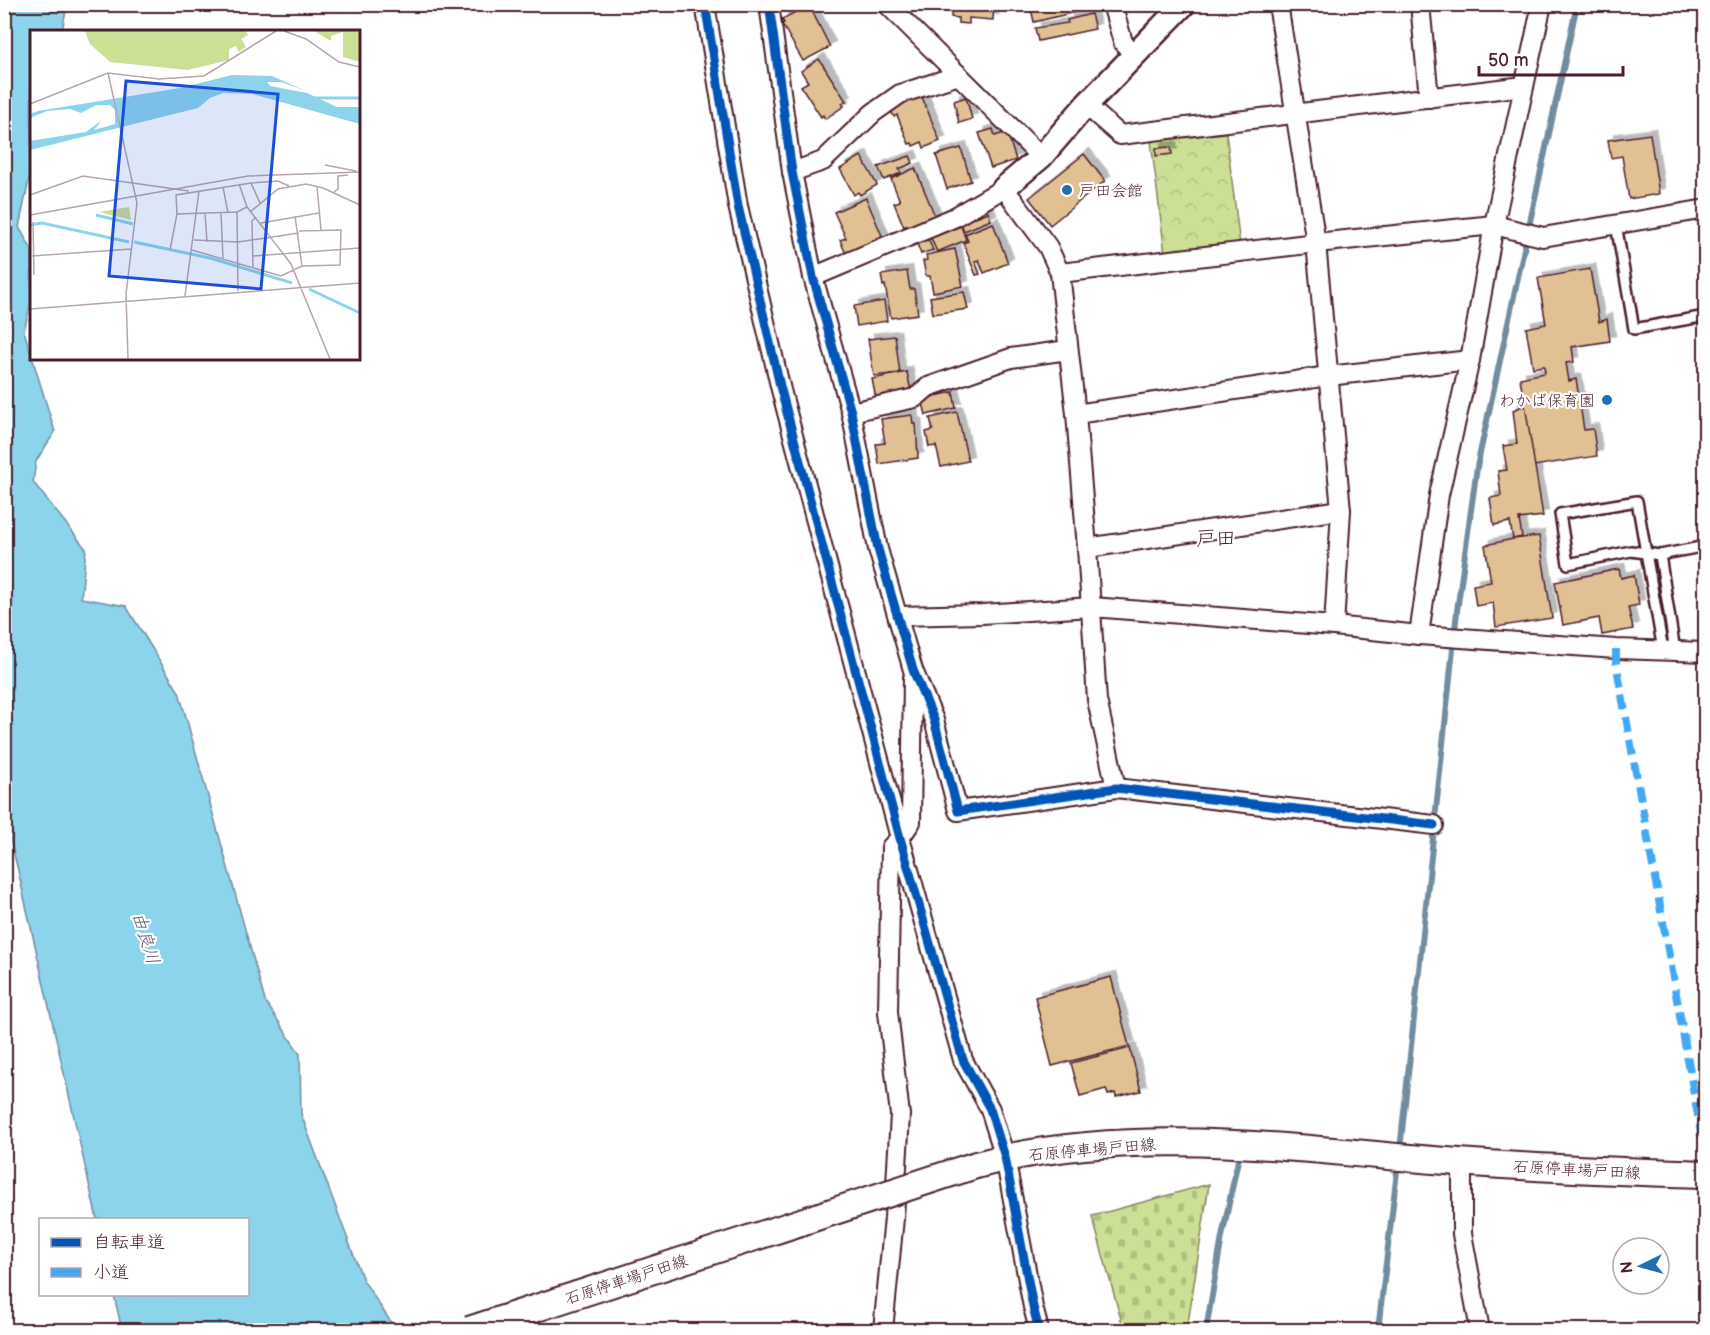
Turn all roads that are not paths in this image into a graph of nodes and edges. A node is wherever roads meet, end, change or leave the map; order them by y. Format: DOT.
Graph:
graph roads {
  1 [pos="705,4"];
  2 [pos="769,4"];
  3 [pos="887,4"];
  4 [pos="1112,4"];
  5 [pos="1184,4"];
  6 [pos="1278,4"];
  7 [pos="1420,4"];
  8 [pos="1542,4"];
  9 [pos="1134,56"];
  10 [pos="959,75"];
  11 [pos="1524,86"];
  12 [pos="1429,98"];
  13 [pos="1086,105"];
  14 [pos="1296,115"];
  15 [pos="1041,157"];
  16 [pos="792,172"];
  17 [pos="1004,188"];
  18 [pos="1706,209"];
  19 [pos="1616,224"];
  20 [pos="1500,227"];
  21 [pos="1316,243"];
  22 [pos="1060,273"];
  23 [pos="813,277"];
  24 [pos="1706,316"];
  25 [pos="1068,350"];
  26 [pos="1470,360"];
  27 [pos="1328,376"];
  28 [pos="851,412"];
  29 [pos="1076,414"];
  30 [pos="1341,510"];
  31 [pos="1706,546"];
  32 [pos="1087,548"];
  33 [pos="1645,554"];
  34 [pos="1660,555"];
  35 [pos="1092,607"];
  36 [pos="898,616"];
  37 [pos="1334,626"];
  38 [pos="1427,636"];
  39 [pos="1669,650"];
  40 [pos="1706,652"];
  41 [pos="913,670"];
  42 [pos="1116,788"];
  43 [pos="1434,825"];
  44 [pos="900,838"];
  45 [pos="1005,1157"];
  46 [pos="1462,1162"];
  47 [pos="1706,1174"];
  48 [pos="469,1330"];
  49 [pos="884,1330"];
  50 [pos="1039,1330"];
  51 [pos="1480,1330"];
  1 -- 44 [label="street"];
  2 -- 16 [label="street"];
  3 -- 10 [label="street"];
  4 -- 9 [label="street"];
  5 -- 9 [label="street"];
  6 -- 14 [label="street"];
  7 -- 12 [label="street"];
  8 -- 11 [label="street"];
  9 -- 13 [label="street"];
  10 -- 15 [label="street"];
  10 -- 16 [label="street"];
  11 -- 12 [label="street"];
  11 -- 20 [label="street"];
  12 -- 14 [label="street"];
  13 -- 14 [label="street"];
  13 -- 15 [label="street"];
  14 -- 21 [label="street"];
  15 -- 17 [label="street"];
  16 -- 23 [label="street"];
  17 -- 22 [label="street"];
  17 -- 23 [label="street"];
  18 -- 19 [label="street"];
  19 -- 20 [label="street"];
  19 -- 24 [label="lane"];
  20 -- 21 [label="street"];
  20 -- 26 [label="street"];
  21 -- 22 [label="street"];
  21 -- 27 [label="street"];
  22 -- 25 [label="street"];
  23 -- 28 [label="street"];
  25 -- 28 [label="street"];
  25 -- 29 [label="street"];
  26 -- 27 [label="street"];
  26 -- 38 [label="street"];
  27 -- 29 [label="street"];
  27 -- 30 [label="street"];
  28 -- 36 [label="street"];
  29 -- 32 [label="street"];
  30 -- 32 [label="street"];
  30 -- 37 [label="street"];
  31 -- 34 [label="lane"];
  32 -- 35 [label="street"];
  33 -- 33 [label="lane"];
  33 -- 34 [label="lane"];
  33 -- 39 [label="lane"];
  34 -- 39 [label="lane"];
  35 -- 36 [label="street"];
  35 -- 37 [label="street"];
  35 -- 42 [label="street"];
  36 -- 41 [label="street"];
  37 -- 38 [label="street"];
  38 -- 39 [label="street"];
  39 -- 40 [label="street"];
  41 -- 42 [label="street"];
  41 -- 44 [label="street"];
  42 -- 43 [label="street"];
  44 -- 45 [label="street"];
  44 -- 49 [label="street"];
  45 -- 46 [label="main road, 石原停車場戸田線"];
  45 -- 48 [label="main road, 石原停車場戸田線, bridge"];
  45 -- 50 [label="street"];
  46 -- 47 [label="main road, 石原停車場戸田線"];
  46 -- 51 [label="street"];
}
